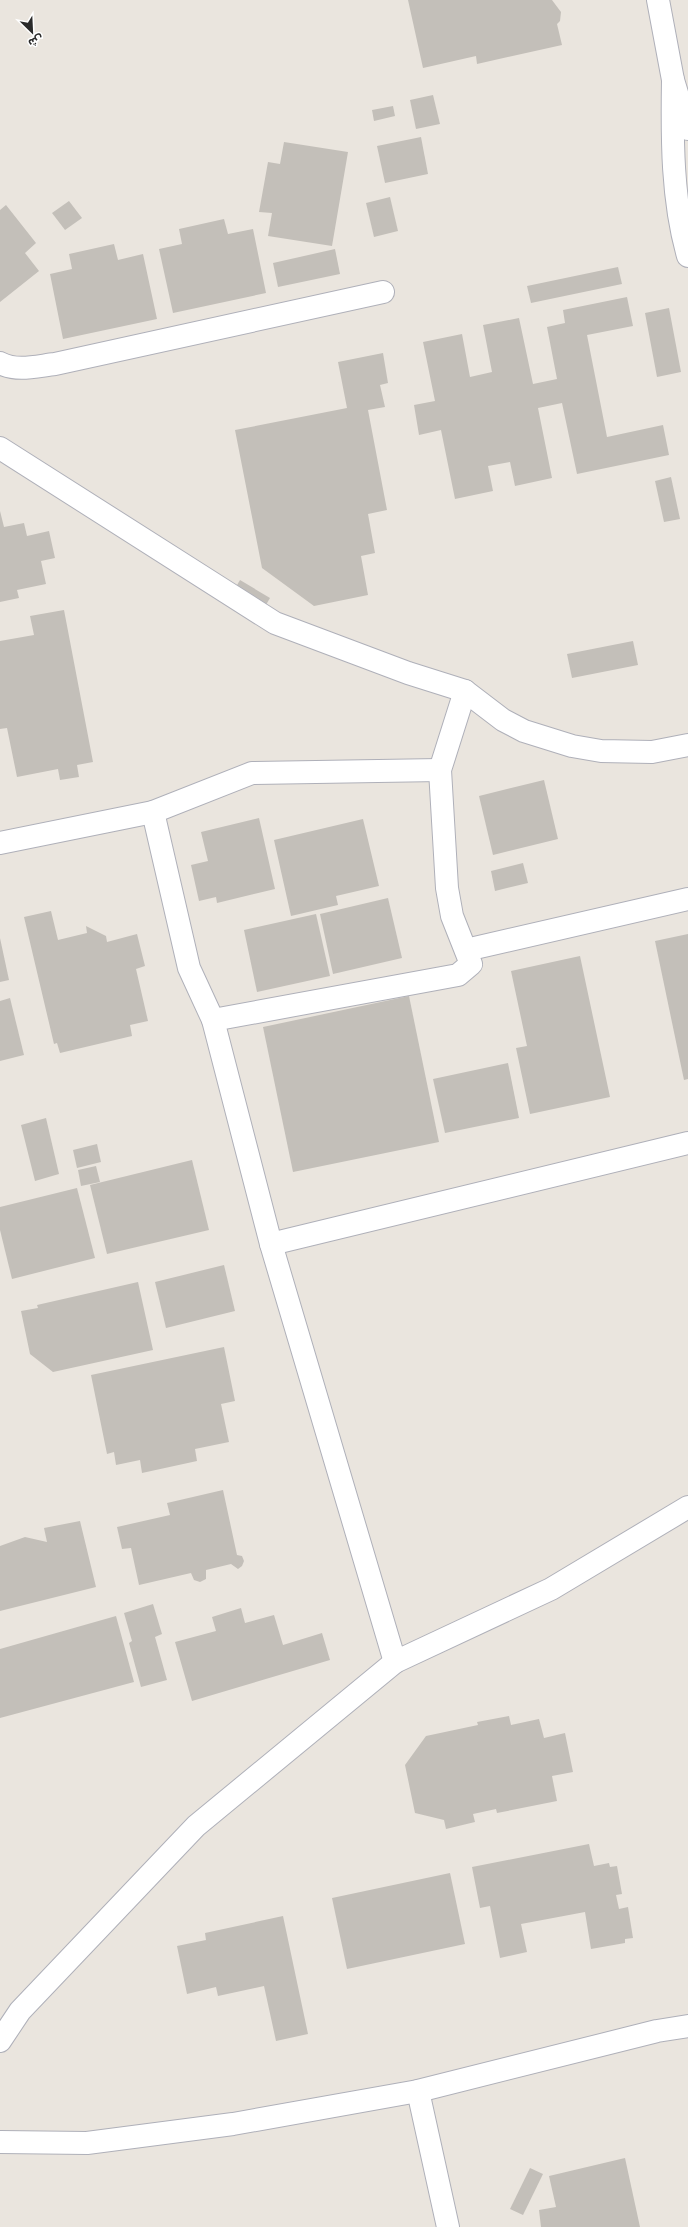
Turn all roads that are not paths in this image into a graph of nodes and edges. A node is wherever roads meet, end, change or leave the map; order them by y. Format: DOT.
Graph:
graph roads {
  1 [pos="658,0"];
  2 [pos="673,80"];
  3 [pos="688,129"];
  4 [pos="688,256"];
  5 [pos="383,292"];
  6 [pos="0,363"];
  7 [pos="0,448"];
  8 [pos="465,691"];
  9 [pos="688,745"];
  10 [pos="440,770"];
  11 [pos="153,812"];
  12 [pos="0,843"];
  13 [pos="688,899"];
  14 [pos="466,950"];
  15 [pos="212,1020"];
  16 [pos="688,1143"];
  17 [pos="271,1244"];
  18 [pos="688,1507"];
  19 [pos="395,1662"];
  20 [pos="688,2026"];
  21 [pos="0,2041"];
  22 [pos="418,2091"];
  23 [pos="0,2142"];
  24 [pos="448,2227"];
  1 -- 2 [label="street"];
  2 -- 3 [label="street"];
  2 -- 4 [label="street"];
  5 -- 6 [label="street"];
  7 -- 8 [label="street"];
  8 -- 9 [label="street"];
  8 -- 10 [label="street"];
  10 -- 11 [label="street"];
  10 -- 14 [label="street"];
  11 -- 12 [label="street"];
  11 -- 15 [label="street"];
  13 -- 14 [label="street"];
  14 -- 15 [label="street"];
  15 -- 17 [label="street"];
  16 -- 17 [label="street"];
  17 -- 19 [label="street"];
  18 -- 19 [label="street"];
  19 -- 21 [label="street"];
  20 -- 22 [label="street"];
  22 -- 23 [label="street"];
  22 -- 24 [label="street"];
}
